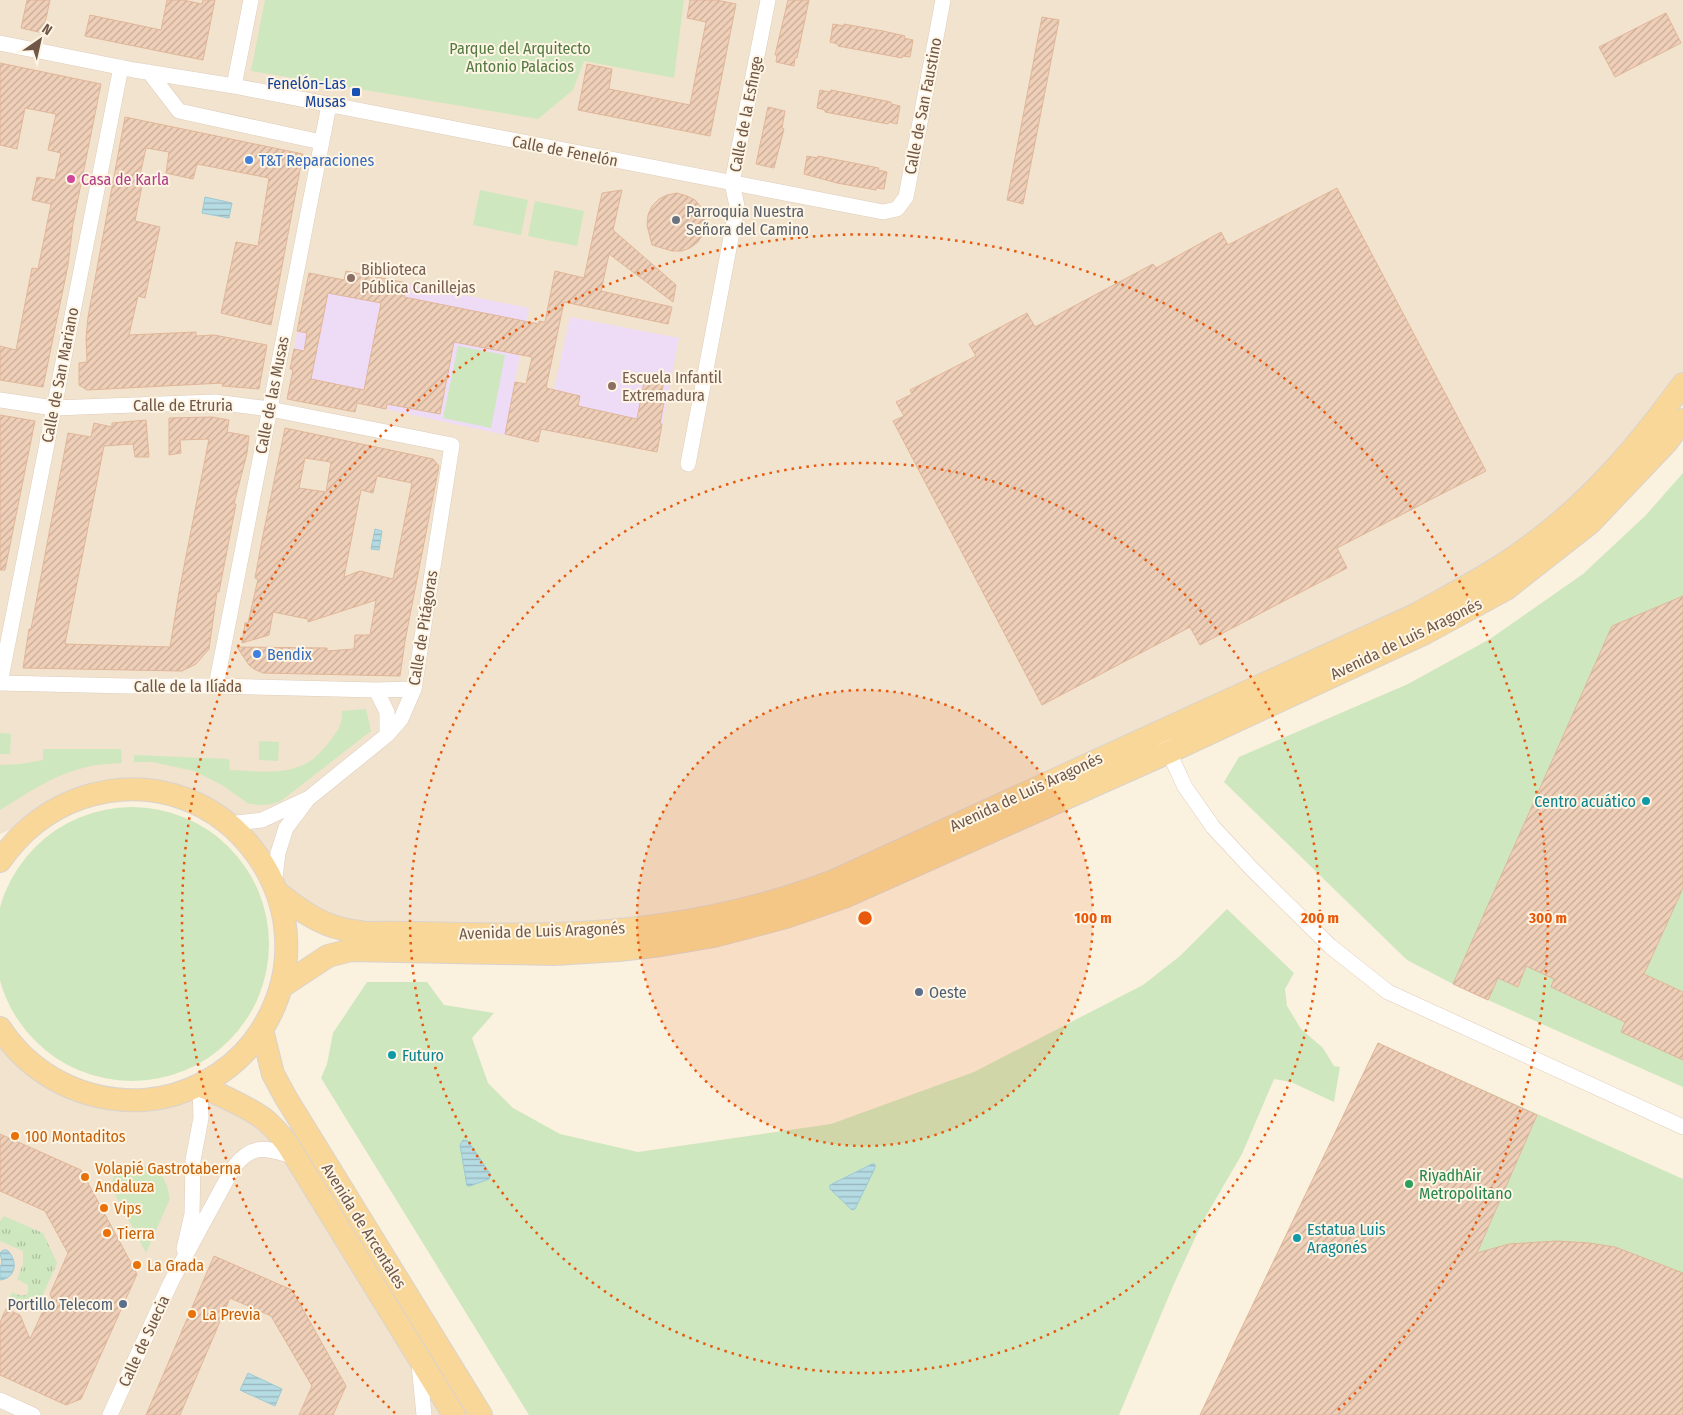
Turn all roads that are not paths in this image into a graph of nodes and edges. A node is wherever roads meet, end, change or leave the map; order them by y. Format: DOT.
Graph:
graph roads {
  1 [pos="251,0"];
  2 [pos="768,0"];
  3 [pos="943,0"];
  4 [pos="0,44"];
  5 [pos="121,67"];
  6 [pos="149,72"];
  7 [pos="234,86"];
  8 [pos="329,105"];
  9 [pos="321,142"];
  10 [pos="732,183"];
  11 [pos="897,209"];
  12 [pos="1683,384"];
  13 [pos="0,400"];
  14 [pos="54,408"];
  15 [pos="270,409"];
  16 [pos="1683,420"];
  17 [pos="452,446"];
  18 [pos="688,464"];
  19 [pos="0,683"];
  20 [pos="216,686"];
  21 [pos="414,689"];
  22 [pos="376,690"];
  23 [pos="1159,731"];
  24 [pos="387,735"];
  25 [pos="1169,752"];
  26 [pos="309,798"];
  27 [pos="45,815"];
  28 [pos="228,824"];
  29 [pos="0,834"];
  30 [pos="0,861"];
  31 [pos="276,888"];
  32 [pos="281,987"];
  33 [pos="0,1028"];
  34 [pos="262,1030"];
  35 [pos="200,1085"];
  36 [pos="1683,1127"];
  37 [pos="296,1158"];
  38 [pos="180,1267"];
  39 [pos="419,1357"];
  40 [pos="0,1400"];
  41 [pos="33,1415"];
  42 [pos="110,1415"];
  43 [pos="424,1415"];
  44 [pos="454,1415"];
  45 [pos="481,1415"];
  1 -- 7 [label="street"];
  2 -- 10 [label="street, Calle de la Esfinge"];
  3 -- 11 [label="street, Calle de San Faustino"];
  4 -- 5 [label="street, Calle de Fenelón"];
  5 -- 6 [label="street, Calle de Fenelón"];
  5 -- 14 [label="street, Calle de San Mariano"];
  6 -- 7 [label="street, Calle de Fenelón"];
  6 -- 9 [label="street"];
  7 -- 8 [label="street, Calle de Fenelón"];
  8 -- 9 [label="street, Calle de las Musas"];
  8 -- 10 [label="street, Calle de Fenelón"];
  9 -- 15 [label="street, Calle de las Musas"];
  10 -- 11 [label="street, Calle de Fenelón"];
  10 -- 18 [label="street, Calle de la Esfinge"];
  12 -- 23 [label="main road, Avenida de Luis Aragonés"];
  13 -- 14 [label="street, Calle de Etruria"];
  14 -- 15 [label="street, Calle de Etruria"];
  14 -- 19 [label="street, Calle de San Mariano"];
  15 -- 17 [label="street, Calle de Etruria"];
  15 -- 20 [label="street, Calle de las Musas"];
  16 -- 25 [label="main road, Avenida de Luis Aragonés"];
  17 -- 21 [label="street, Calle de Pitágoras"];
  19 -- 20 [label="street, Calle de la Ilíada"];
  20 -- 22 [label="street, Calle de la Ilíada"];
  21 -- 22 [label="street, Calle de la Ilíada"];
  21 -- 24 [label="street, Calle de Pitágoras"];
  22 -- 24 [label="street"];
  23 -- 25 [label="street"];
  23 -- 31 [label="main road, Avenida de Luis Aragonés"];
  24 -- 26 [label="street, Calle de Pitágoras"];
  25 -- 32 [label="main road, Avenida de Luis Aragonés"];
  25 -- 36 [label="street"];
  26 -- 28 [label="street, Calle de Pitágoras"];
  26 -- 31 [label="street, Calle de Pitágoras"];
  27 -- 28 [label="main road"];
  27 -- 29 [label="main road"];
  27 -- 30 [label="main road"];
  28 -- 31 [label="main road"];
  31 -- 32 [label="main road"];
  32 -- 34 [label="main road"];
  33 -- 35 [label="main road"];
  34 -- 35 [label="main road"];
  34 -- 45 [label="main road, Avenida de Arcentales"];
  35 -- 37 [label="main road, Avenida de Arcentales"];
  35 -- 38 [label="street, Calle de Suecia"];
  37 -- 38 [label="street, Calle de Suecia"];
  37 -- 39 [label="main road, Avenida de Arcentales"];
  38 -- 42 [label="street, Calle de Suecia"];
  39 -- 43 [label="street"];
  39 -- 44 [label="main road, Avenida de Arcentales"];
  40 -- 41 [label="street"];
}
